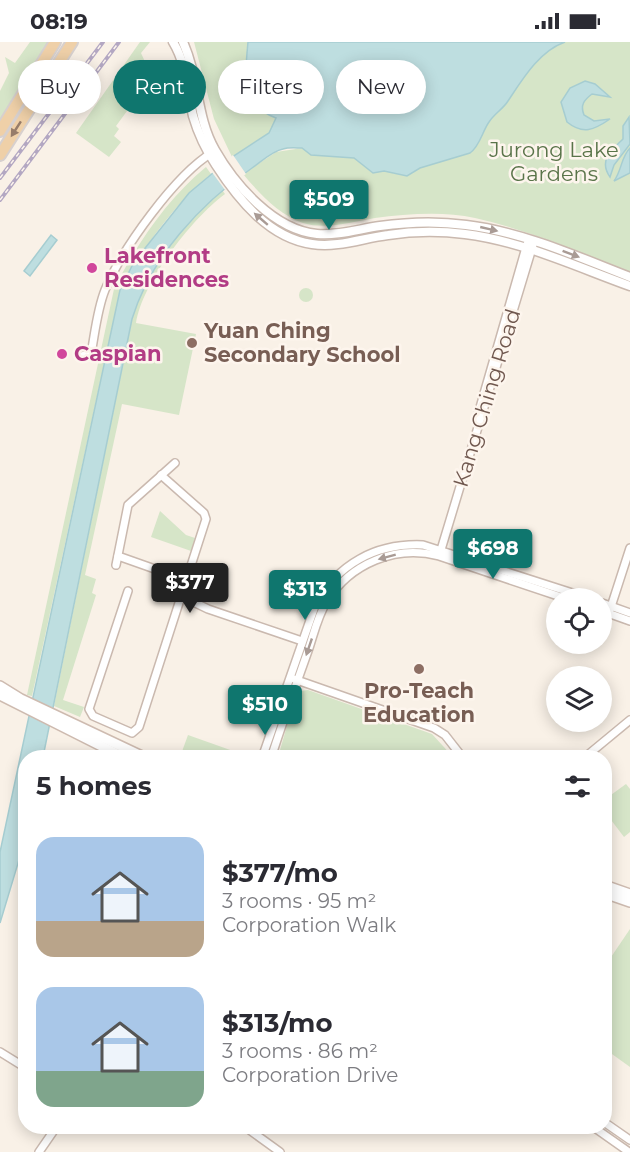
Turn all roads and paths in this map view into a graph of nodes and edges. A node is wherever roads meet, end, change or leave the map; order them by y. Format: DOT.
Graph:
graph roads {
  1 [pos="55,42"];
  2 [pos="72,42"];
  3 [pos="173,42"];
  4 [pos="183,42"];
  5 [pos="0,131"];
  6 [pos="212,153"];
  7 [pos="0,156"];
  8 [pos="470,230"];
  9 [pos="532,239"];
  10 [pos="529,250"];
  11 [pos="630,277"];
  12 [pos="630,286"];
  13 [pos="81,356"];
  14 [pos="175,463"];
  15 [pos="161,475"];
  16 [pos="630,548"];
  17 [pos="438,552"];
  18 [pos="118,556"];
  19 [pos="630,559"];
  20 [pos="116,566"];
  21 [pos="186,580"];
  22 [pos="555,588"];
  23 [pos="128,591"];
  24 [pos="546,591"];
  25 [pos="181,596"];
  26 [pos="612,604"];
  27 [pos="612,605"];
  28 [pos="612,610"];
  29 [pos="612,611"];
  30 [pos="630,613"];
  31 [pos="630,621"];
  32 [pos="302,641"];
  33 [pos="289,677"];
  34 [pos="297,680"];
  35 [pos="0,686"];
  36 [pos="0,695"];
  37 [pos="26,705"];
  38 [pos="52,717"];
  39 [pos="630,720"];
  40 [pos="110,725"];
  41 [pos="104,739"];
  42 [pos="111,750"];
  43 [pos="128,750"];
  44 [pos="265,750"];
  45 [pos="274,750"];
  46 [pos="457,750"];
  47 [pos="594,750"];
  48 [pos="612,888"];
  49 [pos="630,894"];
  50 [pos="612,896"];
  51 [pos="630,902"];
  52 [pos="0,1052"];
  53 [pos="18,1063"];
  54 [pos="612,1128"];
  55 [pos="51,1134"];
  56 [pos="255,1134"];
  57 [pos="603,1134"];
  58 [pos="630,1140"];
  59 [pos="39,1152"];
  60 [pos="280,1152"];
  61 [pos="629,1152"];
  1 -- 5 [label="main road"];
  2 -- 7 [label="main road, one-way"];
  3 -- 6 [label="street"];
  4 -- 6 [label="street"];
  6 -- 8 [label="street"];
  6 -- 13 [label="street"];
  8 -- 9 [label="street, one-way"];
  8 -- 10 [label="street"];
  9 -- 10 [label="street, Kang Ching Road"];
  9 -- 11 [label="street, one-way"];
  10 -- 12 [label="street"];
  10 -- 17 [label="street, Kang Ching Road"];
  14 -- 15 [label="street"];
  15 -- 18 [label="street"];
  15 -- 21 [label="street"];
  16 -- 26 [label="street"];
  17 -- 22 [label="street"];
  17 -- 24 [label="street"];
  17 -- 32 [label="street"];
  17 -- 34 [label="street, one-way"];
  18 -- 20 [label="street"];
  18 -- 21 [label="street"];
  19 -- 27 [label="street"];
  21 -- 25 [label="street"];
  23 -- 40 [label="street"];
  25 -- 32 [label="street"];
  25 -- 40 [label="street"];
  28 -- 30 [label="street"];
  29 -- 31 [label="street"];
  32 -- 33 [label="street"];
  33 -- 34 [label="street"];
  33 -- 44 [label="street"];
  34 -- 45 [label="street"];
  34 -- 46 [label="street"];
  35 -- 37 [label="main road"];
  36 -- 37 [label="main road"];
  37 -- 38 [label="main road"];
  38 -- 41 [label="main road"];
  38 -- 42 [label="main road"];
  39 -- 47 [label="street"];
  40 -- 41 [label="street"];
  41 -- 43 [label="main road"];
  48 -- 49 [label="main road"];
  50 -- 51 [label="main road"];
  52 -- 53 [label="street"];
  54 -- 58 [label="street"];
  55 -- 59 [label="street"];
  56 -- 60 [label="street"];
  57 -- 61 [label="street"];
}
